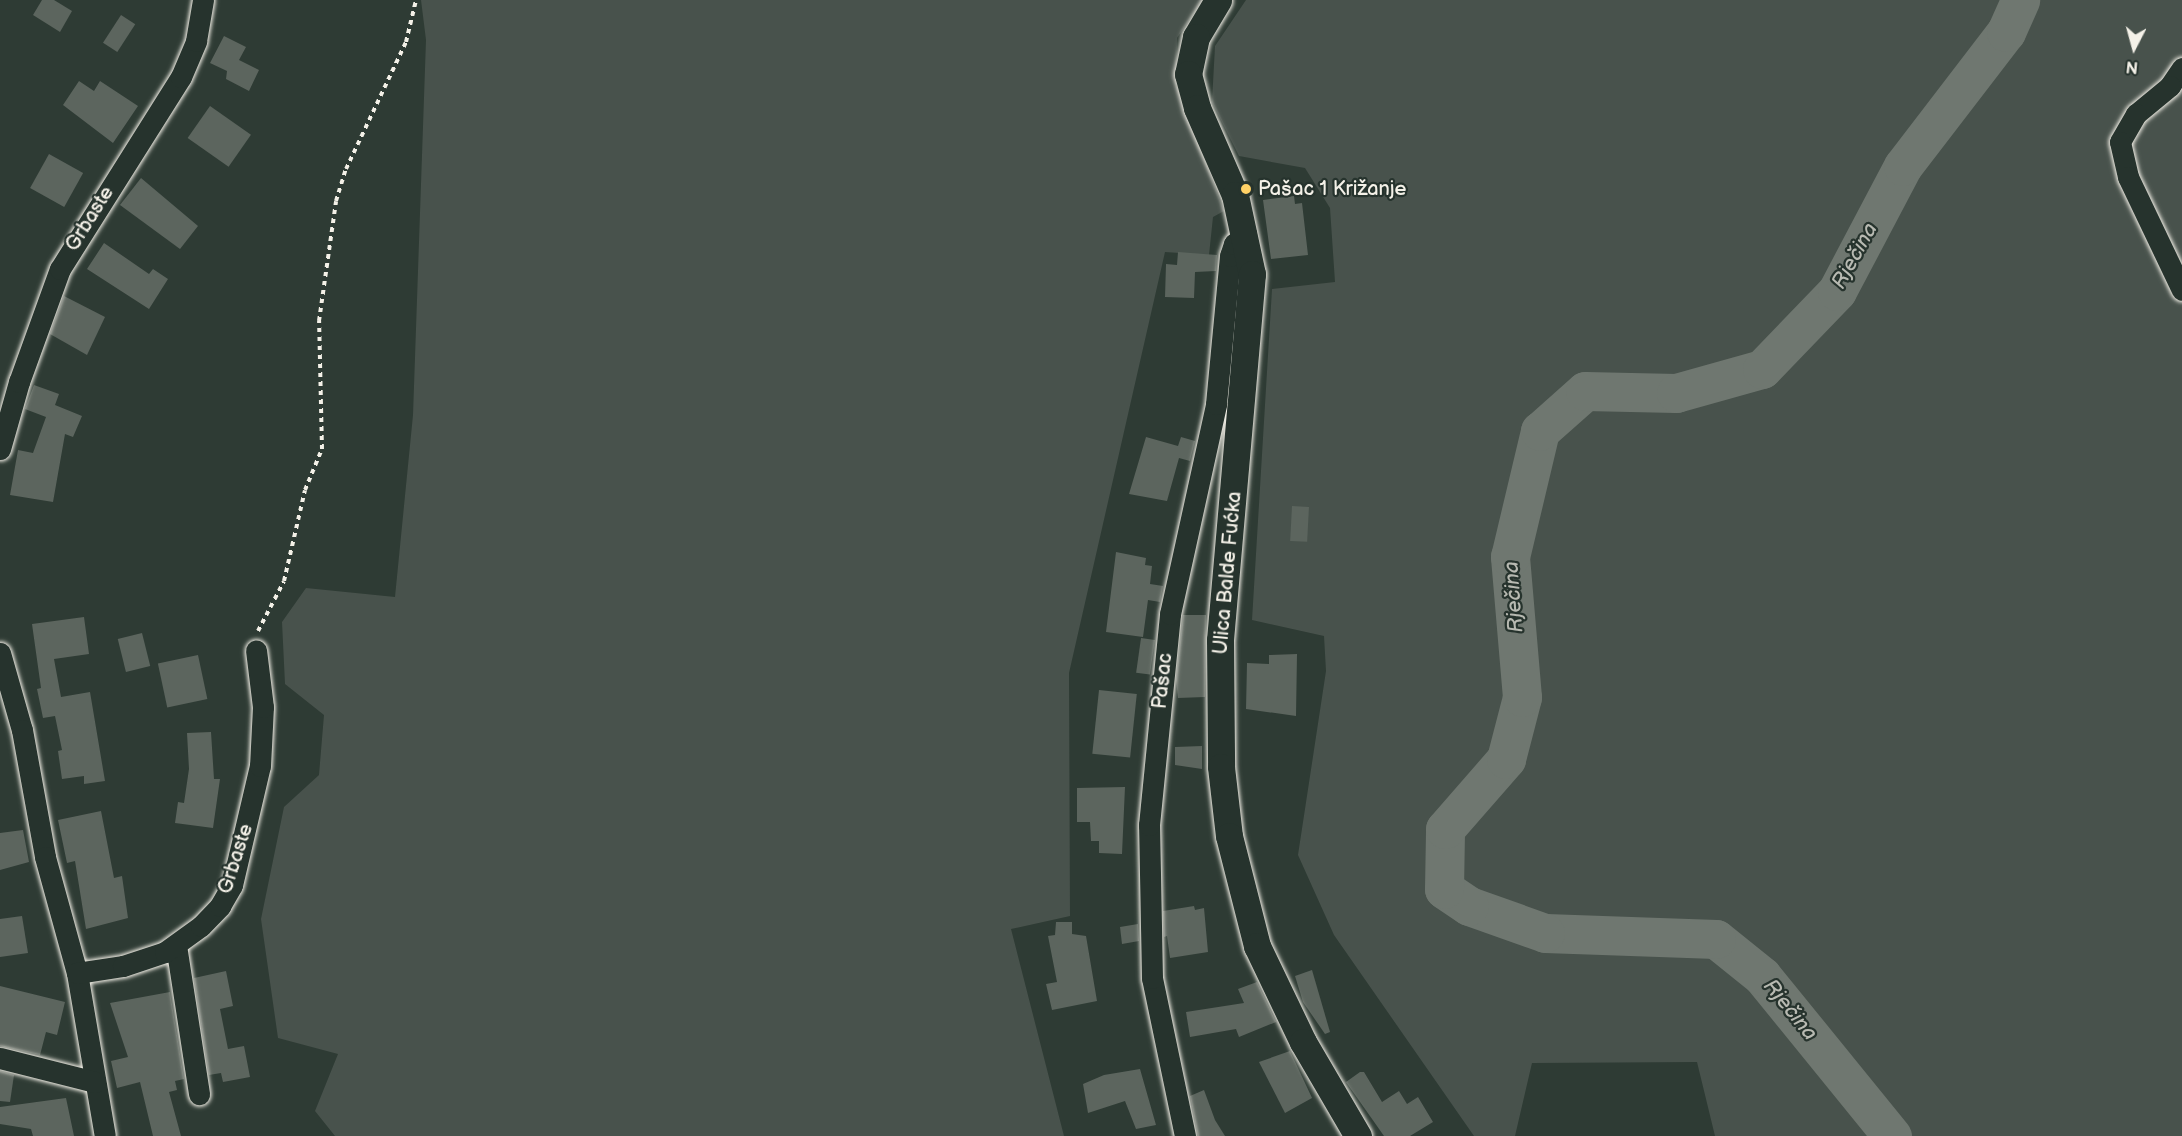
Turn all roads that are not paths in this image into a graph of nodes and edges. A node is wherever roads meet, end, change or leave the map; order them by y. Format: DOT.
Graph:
graph roads {
  1 [pos="203,0"];
  2 [pos="1218,0"];
  3 [pos="2182,68"];
  4 [pos="1246,234"];
  5 [pos="2182,290"];
  6 [pos="0,449"];
  7 [pos="256,650"];
  8 [pos="0,653"];
  9 [pos="176,945"];
  10 [pos="77,973"];
  11 [pos="0,1058"];
  12 [pos="95,1082"];
  13 [pos="199,1094"];
  14 [pos="105,1136"];
  15 [pos="1185,1136"];
  16 [pos="1358,1136"];
  1 -- 6 [label="street, Grbaste"];
  2 -- 4 [label="main road, Ulica Balde Fućka"];
  3 -- 5 [label="street"];
  4 -- 15 [label="street, Pašac"];
  4 -- 16 [label="main road, Ulica Balde Fućka"];
  7 -- 9 [label="street, Grbaste"];
  8 -- 10 [label="street"];
  9 -- 10 [label="street, Grbaste"];
  9 -- 13 [label="street"];
  10 -- 12 [label="street"];
  11 -- 12 [label="street"];
  12 -- 14 [label="street"];
}
